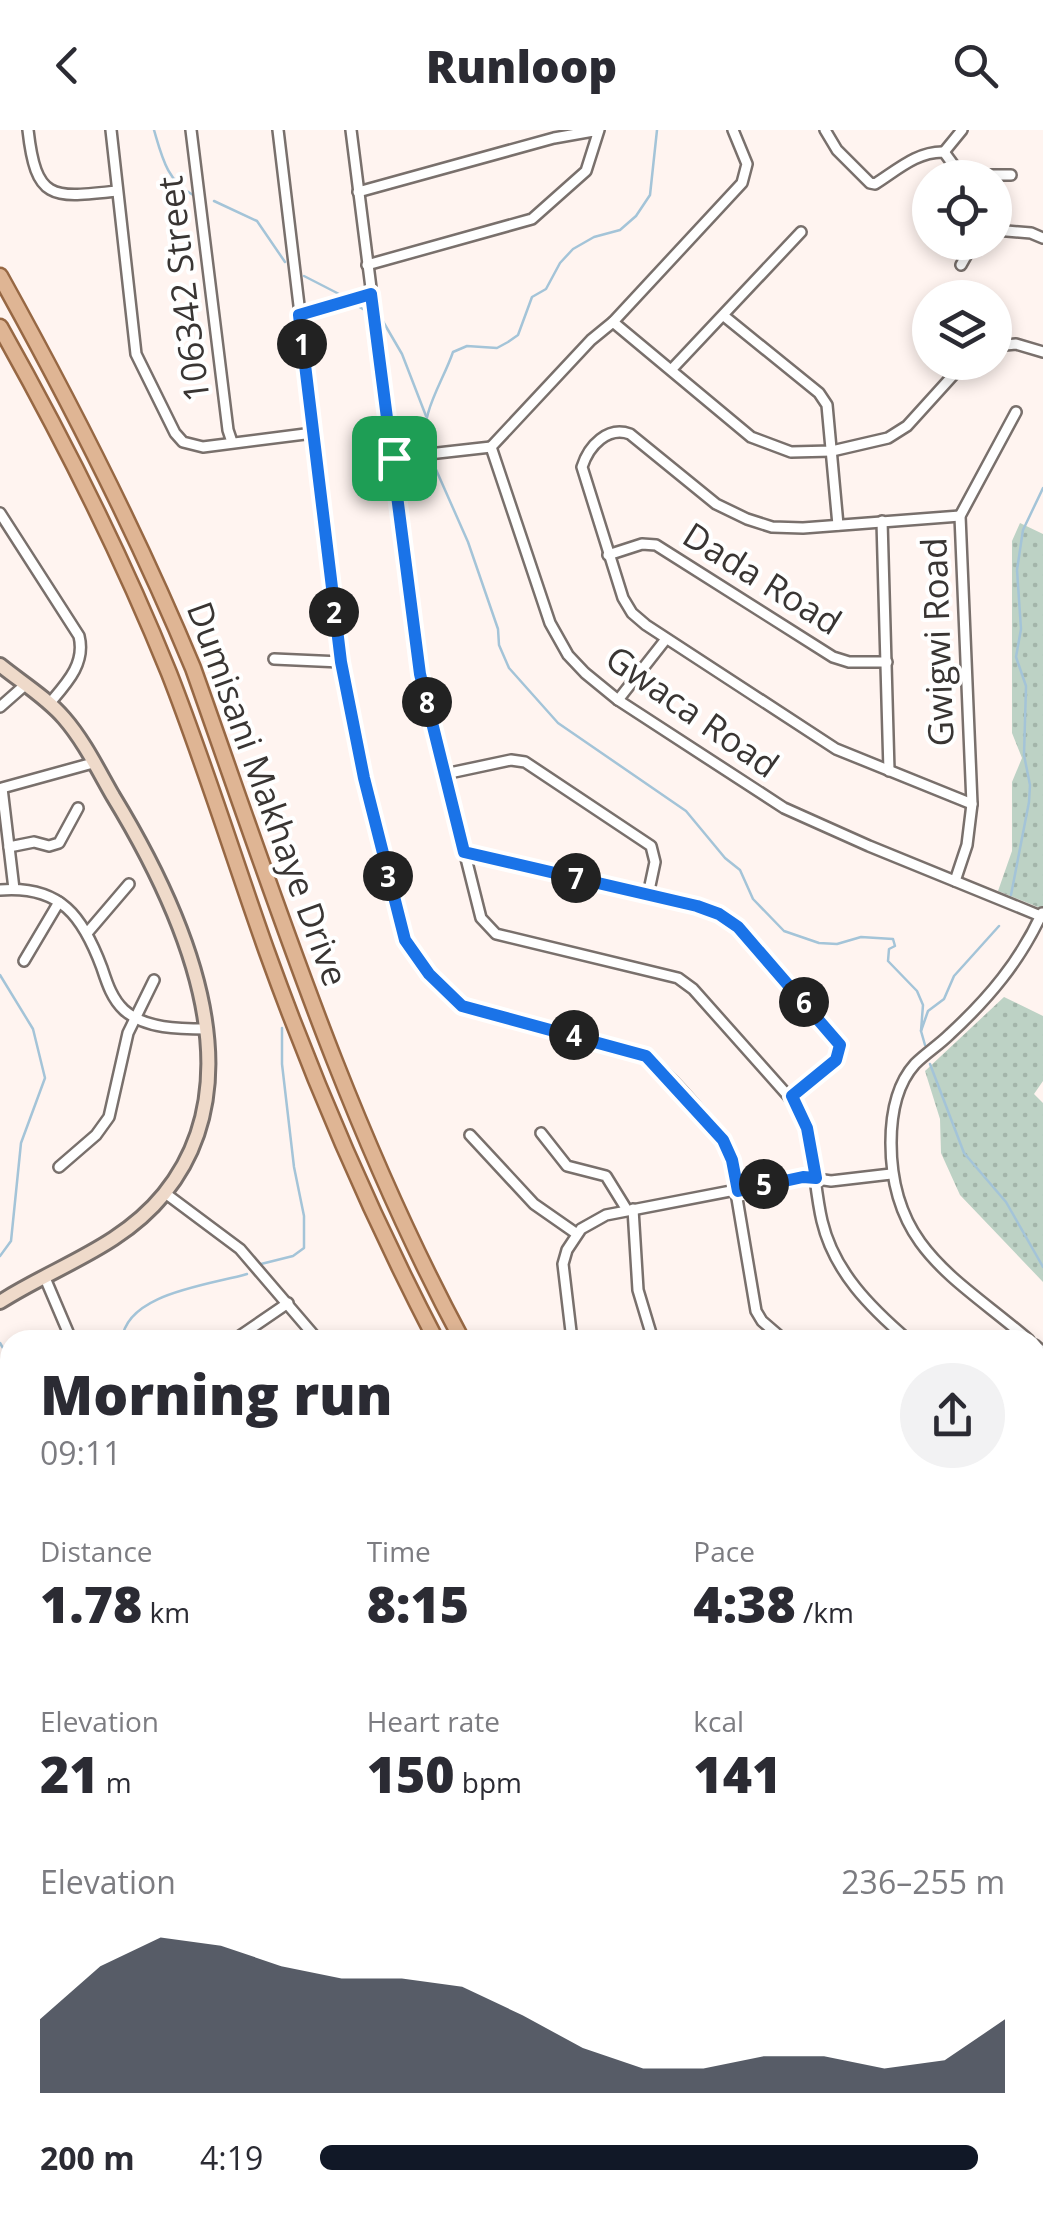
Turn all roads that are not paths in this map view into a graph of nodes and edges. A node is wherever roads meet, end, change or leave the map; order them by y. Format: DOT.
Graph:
graph roads {
  1 [pos="28,130"];
  2 [pos="111,130"];
  3 [pos="191,130"];
  4 [pos="278,130"];
  5 [pos="351,130"];
  6 [pos="599,130"];
  7 [pos="733,130"];
  8 [pos="825,130"];
  9 [pos="962,130"];
  10 [pos="944,152"];
  11 [pos="950,160"];
  12 [pos="117,191"];
  13 [pos="358,192"];
  14 [pos="1012,231"];
  15 [pos="801,232"];
  16 [pos="1043,238"];
  17 [pos="963,260"];
  18 [pos="368,265"];
  19 [pos="960,265"];
  20 [pos="0,276"];
  21 [pos="371,294"];
  22 [pos="299,315"];
  23 [pos="724,316"];
  24 [pos="613,322"];
  25 [pos="0,327"];
  26 [pos="0,344"];
  27 [pos="1012,344"];
  28 [pos="1043,352"];
  29 [pos="672,370"];
  30 [pos="949,380"];
  31 [pos="46,409"];
  32 [pos="1016,412"];
  33 [pos="312,433"];
  34 [pos="232,442"];
  35 [pos="491,447"];
  36 [pos="832,451"];
  37 [pos="394,458"];
  38 [pos="0,513"];
  39 [pos="960,516"];
  40 [pos="882,522"];
  41 [pos="838,525"];
  42 [pos="608,556"];
  43 [pos="666,639"];
  44 [pos="274,659"];
  45 [pos="341,662"];
  46 [pos="887,662"];
  47 [pos="0,665"];
  48 [pos="25,684"];
  49 [pos="618,700"];
  50 [pos="49,704"];
  51 [pos="0,707"];
  52 [pos="94,763"];
  53 [pos="889,770"];
  54 [pos="445,774"];
  55 [pos="972,804"];
  56 [pos="78,808"];
  57 [pos="8,847"];
  58 [pos="464,852"];
  59 [pos="955,881"];
  60 [pos="129,884"];
  61 [pos="14,889"];
  62 [pos="0,890"];
  63 [pos="648,895"];
  64 [pos="59,902"];
  65 [pos="1042,915"];
  66 [pos="88,932"];
  67 [pos="24,961"];
  68 [pos="154,980"];
  69 [pos="134,1017"];
  70 [pos="207,1030"];
  71 [pos="792,1096"];
  72 [pos="541,1133"];
  73 [pos="470,1135"];
  74 [pos="59,1167"];
  75 [pos="892,1174"];
  76 [pos="816,1178"];
  77 [pos="738,1191"];
  78 [pos="164,1193"];
  79 [pos="630,1210"];
  80 [pos="576,1234"];
  81 [pos="45,1278"];
  82 [pos="0,1302"];
  83 [pos="288,1304"];
  84 [pos="67,1330"];
  85 [pos="249,1330"];
  86 [pos="310,1330"];
  87 [pos="431,1330"];
  88 [pos="457,1330"];
  89 [pos="570,1330"];
  90 [pos="651,1330"];
  91 [pos="772,1330"];
  92 [pos="898,1330"];
  93 [pos="1017,1330"];
  1 -- 12 [label="street"];
  2 -- 12 [label="street"];
  3 -- 34 [label="street, 106342 Street"];
  4 -- 22 [label="street"];
  5 -- 13 [label="street"];
  6 -- 13 [label="street"];
  6 -- 18 [label="street"];
  7 -- 24 [label="street"];
  8 -- 10 [label="street"];
  9 -- 10 [label="street"];
  10 -- 11 [label="street"];
  12 -- 34 [label="street"];
  13 -- 18 [label="street"];
  14 -- 16 [label="street"];
  15 -- 23 [label="street"];
  17 -- 19 [label="street"];
  18 -- 21 [label="street"];
  20 -- 88 [label="main road, Dumisani Makhaye Drive"];
  21 -- 22 [label="street"];
  21 -- 37 [label="street"];
  22 -- 33 [label="street"];
  23 -- 29 [label="street"];
  23 -- 36 [label="street"];
  24 -- 29 [label="street"];
  24 -- 35 [label="street"];
  25 -- 31 [label="main road, Dumisani Makhaye Drive"];
  26 -- 31 [label="main road"];
  27 -- 28 [label="street"];
  29 -- 36 [label="street"];
  30 -- 36 [label="street"];
  31 -- 87 [label="main road, Dumisani Makhaye Drive"];
  32 -- 39 [label="street, Gwigwi Road"];
  33 -- 34 [label="street"];
  33 -- 45 [label="street"];
  35 -- 37 [label="street"];
  35 -- 49 [label="street, Gwaca Road"];
  36 -- 41 [label="street"];
  37 -- 54 [label="street"];
  38 -- 50 [label="street"];
  39 -- 40 [label="street"];
  39 -- 55 [label="street, Gwigwi Road"];
  40 -- 41 [label="street"];
  40 -- 46 [label="street"];
  41 -- 42 [label="street"];
  42 -- 43 [label="street"];
  42 -- 46 [label="street, Dada Road"];
  43 -- 49 [label="street"];
  43 -- 53 [label="street"];
  44 -- 45 [label="street"];
  45 -- 77 [label="street"];
  46 -- 53 [label="street"];
  47 -- 48 [label="street"];
  48 -- 50 [label="street"];
  48 -- 51 [label="street"];
  49 -- 59 [label="street, Gwaca Road"];
  50 -- 52 [label="street"];
  52 -- 57 [label="street"];
  52 -- 70 [label="street"];
  53 -- 55 [label="street"];
  54 -- 58 [label="street"];
  54 -- 63 [label="street"];
  55 -- 59 [label="street, Gwigwi Road"];
  56 -- 57 [label="street"];
  57 -- 61 [label="street"];
  58 -- 63 [label="street"];
  58 -- 71 [label="street"];
  59 -- 65 [label="street, Gwaca Road"];
  60 -- 66 [label="street"];
  61 -- 62 [label="street"];
  61 -- 64 [label="street"];
  63 -- 71 [label="street"];
  64 -- 66 [label="street"];
  64 -- 67 [label="street"];
  65 -- 75 [label="street"];
  66 -- 69 [label="street"];
  68 -- 69 [label="street"];
  69 -- 70 [label="street"];
  69 -- 74 [label="street"];
  70 -- 78 [label="street"];
  71 -- 76 [label="street"];
  72 -- 79 [label="street"];
  73 -- 80 [label="street"];
  75 -- 76 [label="street"];
  75 -- 93 [label="street"];
  76 -- 77 [label="street"];
  76 -- 92 [label="street"];
  77 -- 79 [label="street"];
  77 -- 91 [label="street"];
  78 -- 81 [label="street"];
  78 -- 83 [label="street"];
  79 -- 80 [label="street"];
  79 -- 90 [label="street"];
  80 -- 89 [label="street"];
  81 -- 82 [label="street"];
  81 -- 84 [label="street"];
  83 -- 85 [label="street"];
  83 -- 86 [label="street"];
}
